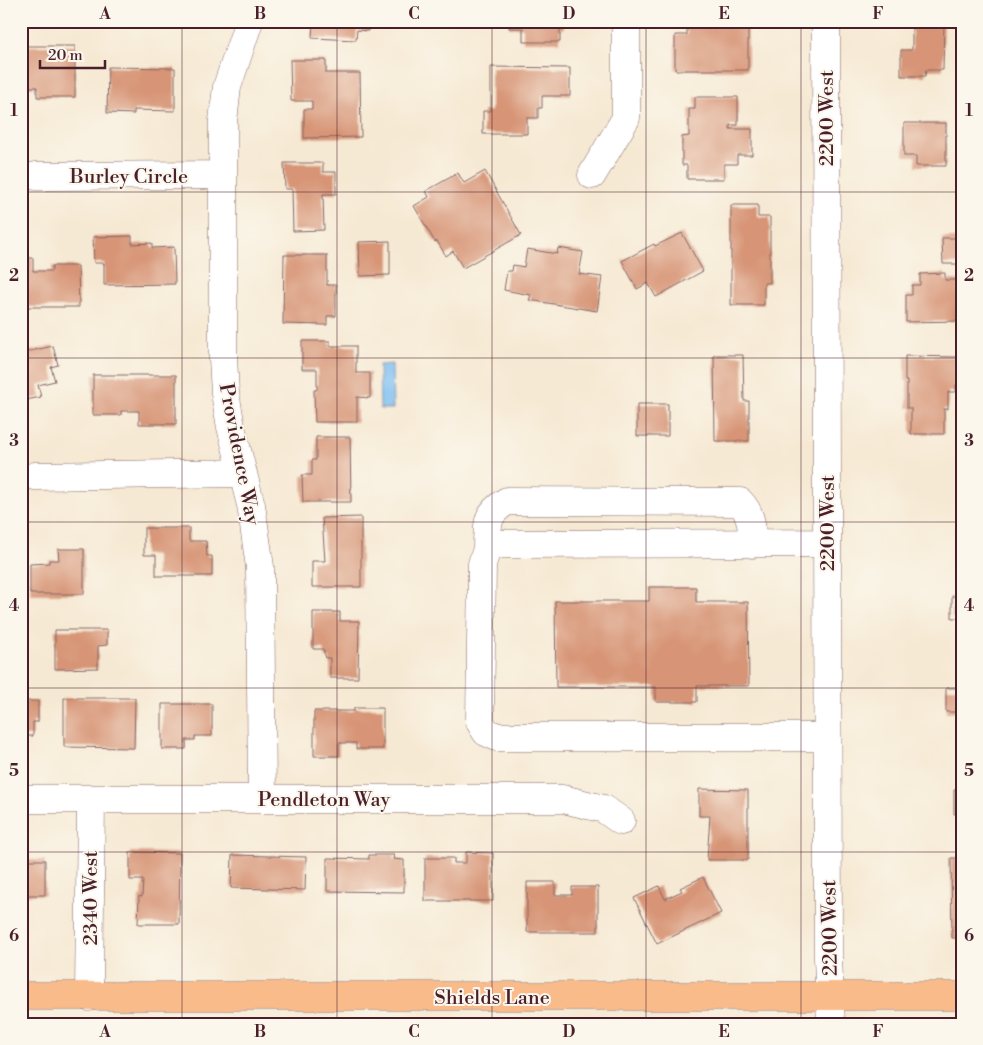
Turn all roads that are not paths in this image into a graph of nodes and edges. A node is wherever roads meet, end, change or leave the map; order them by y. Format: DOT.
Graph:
graph roads {
  1 [pos="248,21"];
  2 [pos="626,21"];
  3 [pos="826,21"];
  4 [pos="223,175"];
  5 [pos="592,175"];
  6 [pos="36,176"];
  7 [pos="243,473"];
  8 [pos="35,476"];
  9 [pos="752,544"];
  10 [pos="827,544"];
  11 [pos="487,549"];
  12 [pos="828,737"];
  13 [pos="21,799"];
  14 [pos="90,799"];
  15 [pos="262,799"];
  16 [pos="621,821"];
  17 [pos="21,996"];
  18 [pos="962,996"];
  19 [pos="89,997"];
  20 [pos="831,1011"];
  1 -- 4 [label="street, Providence Way"];
  2 -- 5 [label="street"];
  3 -- 10 [label="street, 2200 West"];
  4 -- 6 [label="street, Burley Circle"];
  4 -- 7 [label="street, Providence Way"];
  7 -- 8 [label="street"];
  7 -- 15 [label="street, Providence Way"];
  9 -- 10 [label="street"];
  9 -- 11 [label="street"];
  9 -- 11 [label="street"];
  10 -- 12 [label="street, 2200 West"];
  11 -- 12 [label="street"];
  12 -- 20 [label="street, 2200 West"];
  13 -- 14 [label="street, Pendleton Way"];
  14 -- 15 [label="street, Pendleton Way"];
  14 -- 19 [label="street, 2340 West"];
  15 -- 16 [label="street, Pendleton Way"];
  17 -- 19 [label="main road, Shields Lane"];
  18 -- 20 [label="main road, Shields Lane"];
  19 -- 20 [label="main road, Shields Lane"];
}
